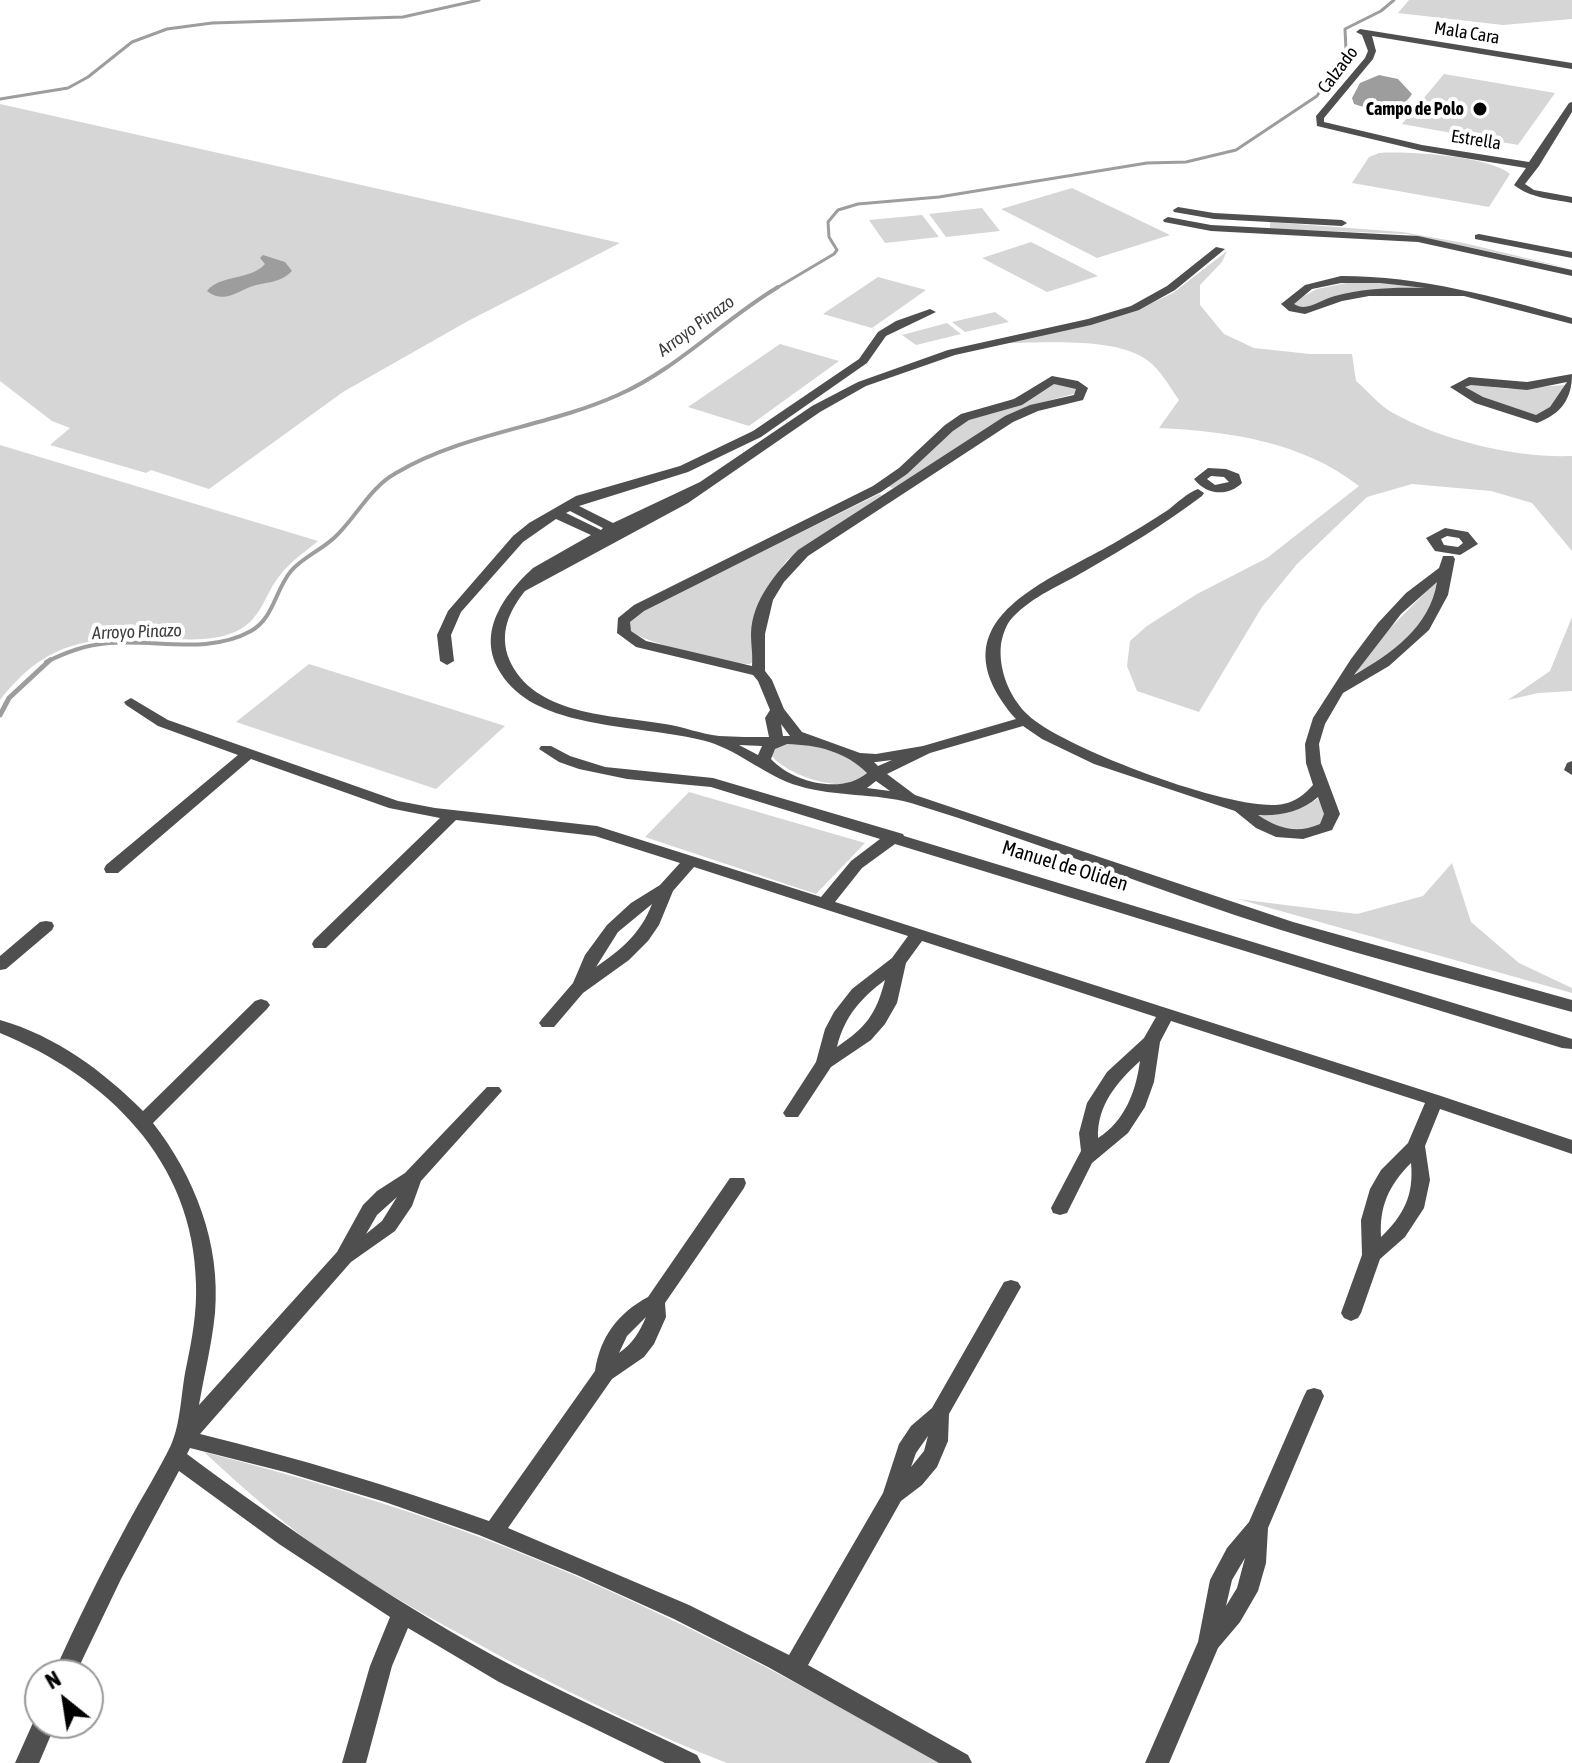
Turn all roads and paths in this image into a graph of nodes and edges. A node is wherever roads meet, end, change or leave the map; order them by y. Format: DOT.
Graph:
graph roads {
  1 [pos="1362,32"];
  2 [pos="1572,66"];
  3 [pos="1572,105"];
  4 [pos="1320,124"];
  5 [pos="1534,166"];
  6 [pos="1572,200"];
  7 [pos="1178,210"];
  8 [pos="1168,220"];
  9 [pos="1213,222"];
  10 [pos="1260,224"];
  11 [pos="1479,237"];
  12 [pos="1229,245"];
  13 [pos="1572,255"];
  14 [pos="1572,265"];
  15 [pos="1572,273"];
  16 [pos="1460,294"];
  17 [pos="930,312"];
  18 [pos="1572,321"];
  19 [pos="1572,381"];
  20 [pos="1200,488"];
  21 [pos="884,492"];
  22 [pos="568,505"];
  23 [pos="555,513"];
  24 [pos="611,533"];
  25 [pos="447,661"];
  26 [pos="758,672"];
  27 [pos="1338,690"];
  28 [pos="131,702"];
  29 [pos="777,710"];
  30 [pos="1025,721"];
  31 [pos="718,740"];
  32 [pos="810,741"];
  33 [pos="777,742"];
  34 [pos="546,749"];
  35 [pos="925,750"];
  36 [pos="248,754"];
  37 [pos="859,757"];
  38 [pos="770,767"];
  39 [pos="876,773"];
  40 [pos="1319,787"];
  41 [pos="842,789"];
  42 [pos="910,798"];
  43 [pos="1240,808"];
  44 [pos="452,815"];
  45 [pos="897,837"];
  46 [pos="692,860"];
  47 [pos="112,869"];
  48 [pos="666,889"];
  49 [pos="825,904"];
  50 [pos="46,926"];
  51 [pos="918,934"];
  52 [pos="320,944"];
  53 [pos="898,962"];
  54 [pos="0,965"];
  55 [pos="580,986"];
  56 [pos="261,1005"];
  57 [pos="1572,1006"];
  58 [pos="1166,1014"];
  59 [pos="548,1023"];
  60 [pos="0,1026"];
  61 [pos="1151,1042"];
  62 [pos="1571,1045"];
  63 [pos="825,1063"];
  64 [pos="493,1091"];
  65 [pos="1435,1100"];
  66 [pos="792,1113"];
  67 [pos="143,1122"];
  68 [pos="1416,1146"];
  69 [pos="1572,1147"];
  70 [pos="1090,1151"];
  71 [pos="737,1183"];
  72 [pos="1060,1208"];
  73 [pos="1372,1255"];
  74 [pos="1011,1287"];
  75 [pos="1351,1313"];
  76 [pos="1314,1396"];
  77 [pos="179,1447"];
  78 [pos="1257,1528"];
  79 [pos="493,1533"];
  80 [pos="402,1614"];
  81 [pos="1209,1642"];
  82 [pos="71,1659"];
  83 [pos="794,1668"];
  84 [pos="37,1739"];
  85 [pos="27,1763"];
  86 [pos="354,1763"];
  87 [pos="689,1763"];
  88 [pos="960,1763"];
  89 [pos="1157,1763"];
  1 -- 2 [label="street, Mala Cara"];
  1 -- 4 [label="street, Calzado"];
  3 -- 5 [label="street"];
  4 -- 5 [label="street, Estrella"];
  5 -- 6 [label="street"];
  7 -- 9 [label="street"];
  8 -- 9 [label="street"];
  9 -- 10 [label="street"];
  9 -- 12 [label="street"];
  10 -- 12 [label="street"];
  10 -- 14 [label="street"];
  10 -- 15 [label="street"];
  11 -- 13 [label="street"];
  12 -- 24 [label="street"];
  16 -- 16 [label="street"];
  16 -- 18 [label="street"];
  17 -- 22 [label="street"];
  19 -- 19 [label="street"];
  20 -- 20 [label="street"];
  20 -- 30 [label="street"];
  21 -- 21 [label="street"];
  21 -- 26 [label="street"];
  21 -- 26 [label="street"];
  22 -- 23 [label="street"];
  22 -- 24 [label="street"];
  23 -- 24 [label="street"];
  23 -- 25 [label="street"];
  24 -- 31 [label="street"];
  26 -- 29 [label="street"];
  27 -- 27 [label="street"];
  27 -- 40 [label="street"];
  28 -- 36 [label="street"];
  29 -- 32 [label="street"];
  29 -- 33 [label="street"];
  30 -- 35 [label="street"];
  30 -- 43 [label="street"];
  31 -- 33 [label="street"];
  31 -- 38 [label="street"];
  32 -- 33 [label="street"];
  32 -- 37 [label="street"];
  33 -- 38 [label="street"];
  34 -- 45 [label="street, Manuel de Oliden"];
  35 -- 37 [label="street"];
  35 -- 39 [label="street"];
  36 -- 44 [label="street"];
  36 -- 47 [label="street"];
  37 -- 39 [label="street"];
  38 -- 41 [label="street"];
  39 -- 41 [label="street"];
  39 -- 42 [label="street"];
  40 -- 43 [label="street"];
  40 -- 43 [label="street"];
  41 -- 42 [label="street"];
  42 -- 57 [label="street"];
  44 -- 46 [label="street"];
  44 -- 52 [label="street"];
  45 -- 49 [label="street"];
  45 -- 62 [label="street, Manuel de Oliden"];
  46 -- 48 [label="street"];
  46 -- 49 [label="street"];
  48 -- 55 [label="street"];
  48 -- 55 [label="street"];
  49 -- 51 [label="street"];
  50 -- 54 [label="street"];
  51 -- 53 [label="street"];
  51 -- 58 [label="street"];
  53 -- 63 [label="street"];
  53 -- 63 [label="street"];
  55 -- 59 [label="street"];
  56 -- 67 [label="street"];
  58 -- 61 [label="street"];
  58 -- 65 [label="street"];
  60 -- 67 [label="street"];
  61 -- 70 [label="street"];
  61 -- 70 [label="street"];
  63 -- 66 [label="street"];
  64 -- 77 [label="street"];
  65 -- 68 [label="street"];
  65 -- 69 [label="street"];
  67 -- 77 [label="street"];
  68 -- 73 [label="street"];
  68 -- 73 [label="street"];
  70 -- 72 [label="street"];
  71 -- 79 [label="street"];
  73 -- 75 [label="street"];
  74 -- 83 [label="street"];
  76 -- 78 [label="street"];
  77 -- 79 [label="street"];
  77 -- 80 [label="street"];
  77 -- 82 [label="street"];
  78 -- 81 [label="street"];
  78 -- 81 [label="street"];
  79 -- 83 [label="street"];
  80 -- 86 [label="street"];
  80 -- 87 [label="street"];
  81 -- 89 [label="street"];
  83 -- 88 [label="street"];
  84 -- 85 [label="street"];
}
